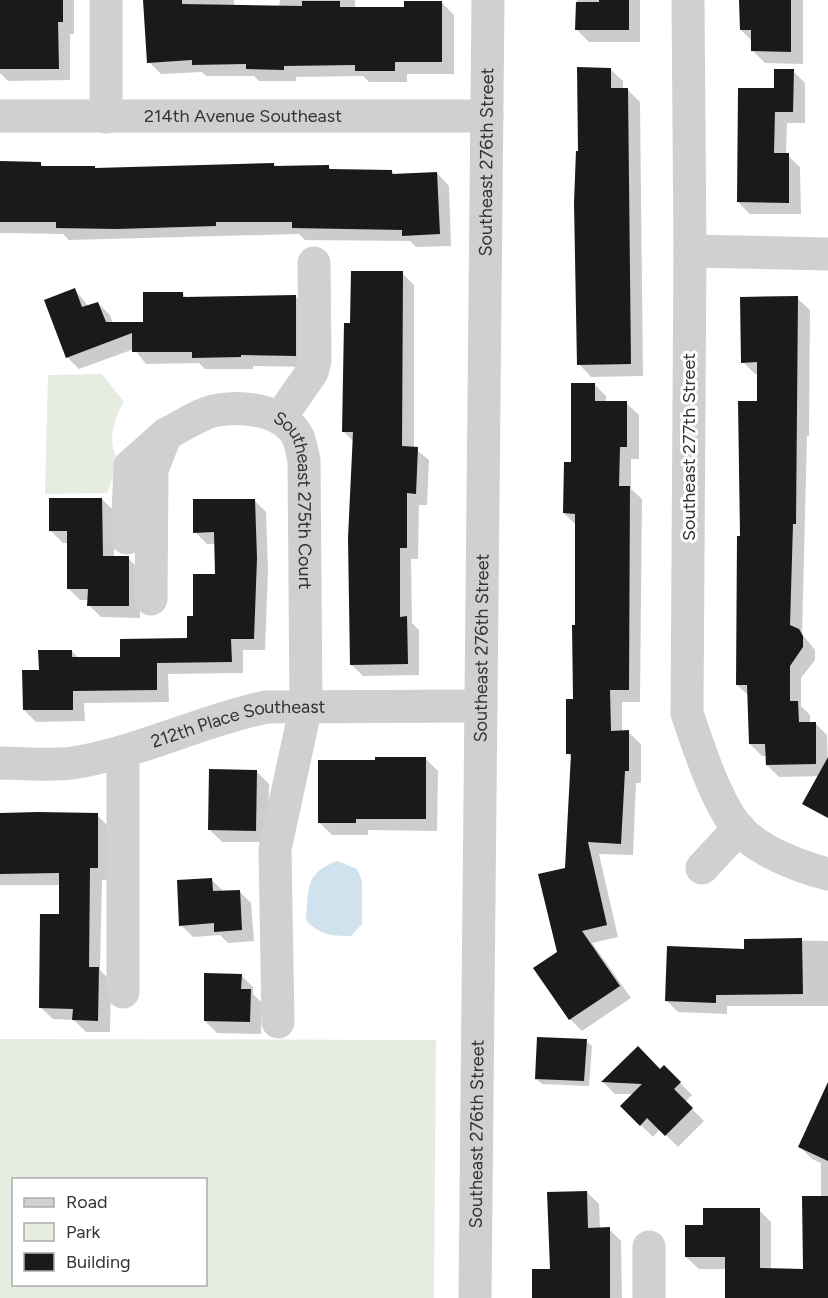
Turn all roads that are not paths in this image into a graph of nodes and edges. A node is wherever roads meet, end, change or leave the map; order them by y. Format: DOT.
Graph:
graph roads {
  1 [pos="106,0"];
  2 [pos="488,0"];
  3 [pos="688,0"];
  4 [pos="0,116"];
  5 [pos="487,116"];
  6 [pos="106,117"];
  7 [pos="690,251"];
  8 [pos="828,254"];
  9 [pos="314,263"];
  10 [pos="280,418"];
  11 [pos="166,434"];
  12 [pos="127,538"];
  13 [pos="151,599"];
  14 [pos="306,706"];
  15 [pos="481,706"];
  16 [pos="123,752"];
  17 [pos="0,762"];
  18 [pos="739,828"];
  19 [pos="702,868"];
  20 [pos="828,874"];
  21 [pos="123,992"];
  22 [pos="278,1022"];
  23 [pos="649,1247"];
  24 [pos="475,1298"];
  25 [pos="649,1298"];
  1 -- 6 [label="street"];
  2 -- 5 [label="street, Southeast 276th Street"];
  3 -- 7 [label="street, Southeast 277th Street"];
  4 -- 6 [label="street, 214th Avenue Southeast"];
  5 -- 6 [label="street, 214th Avenue Southeast"];
  5 -- 15 [label="street, Southeast 276th Street"];
  7 -- 8 [label="street"];
  7 -- 18 [label="street, Southeast 277th Street"];
  9 -- 10 [label="street"];
  10 -- 11 [label="street, Southeast 275th Court"];
  10 -- 14 [label="street, Southeast 275th Court"];
  11 -- 12 [label="street, Southeast 275th Court"];
  11 -- 13 [label="street"];
  14 -- 15 [label="street, 212th Place Southeast"];
  14 -- 16 [label="street, 212th Place Southeast"];
  14 -- 22 [label="street, Southeast 275th Court"];
  15 -- 24 [label="street, Southeast 276th Street"];
  16 -- 17 [label="street, 212th Place Southeast"];
  16 -- 21 [label="street"];
  18 -- 19 [label="street"];
  18 -- 20 [label="street"];
  23 -- 25 [label="street"];
}
